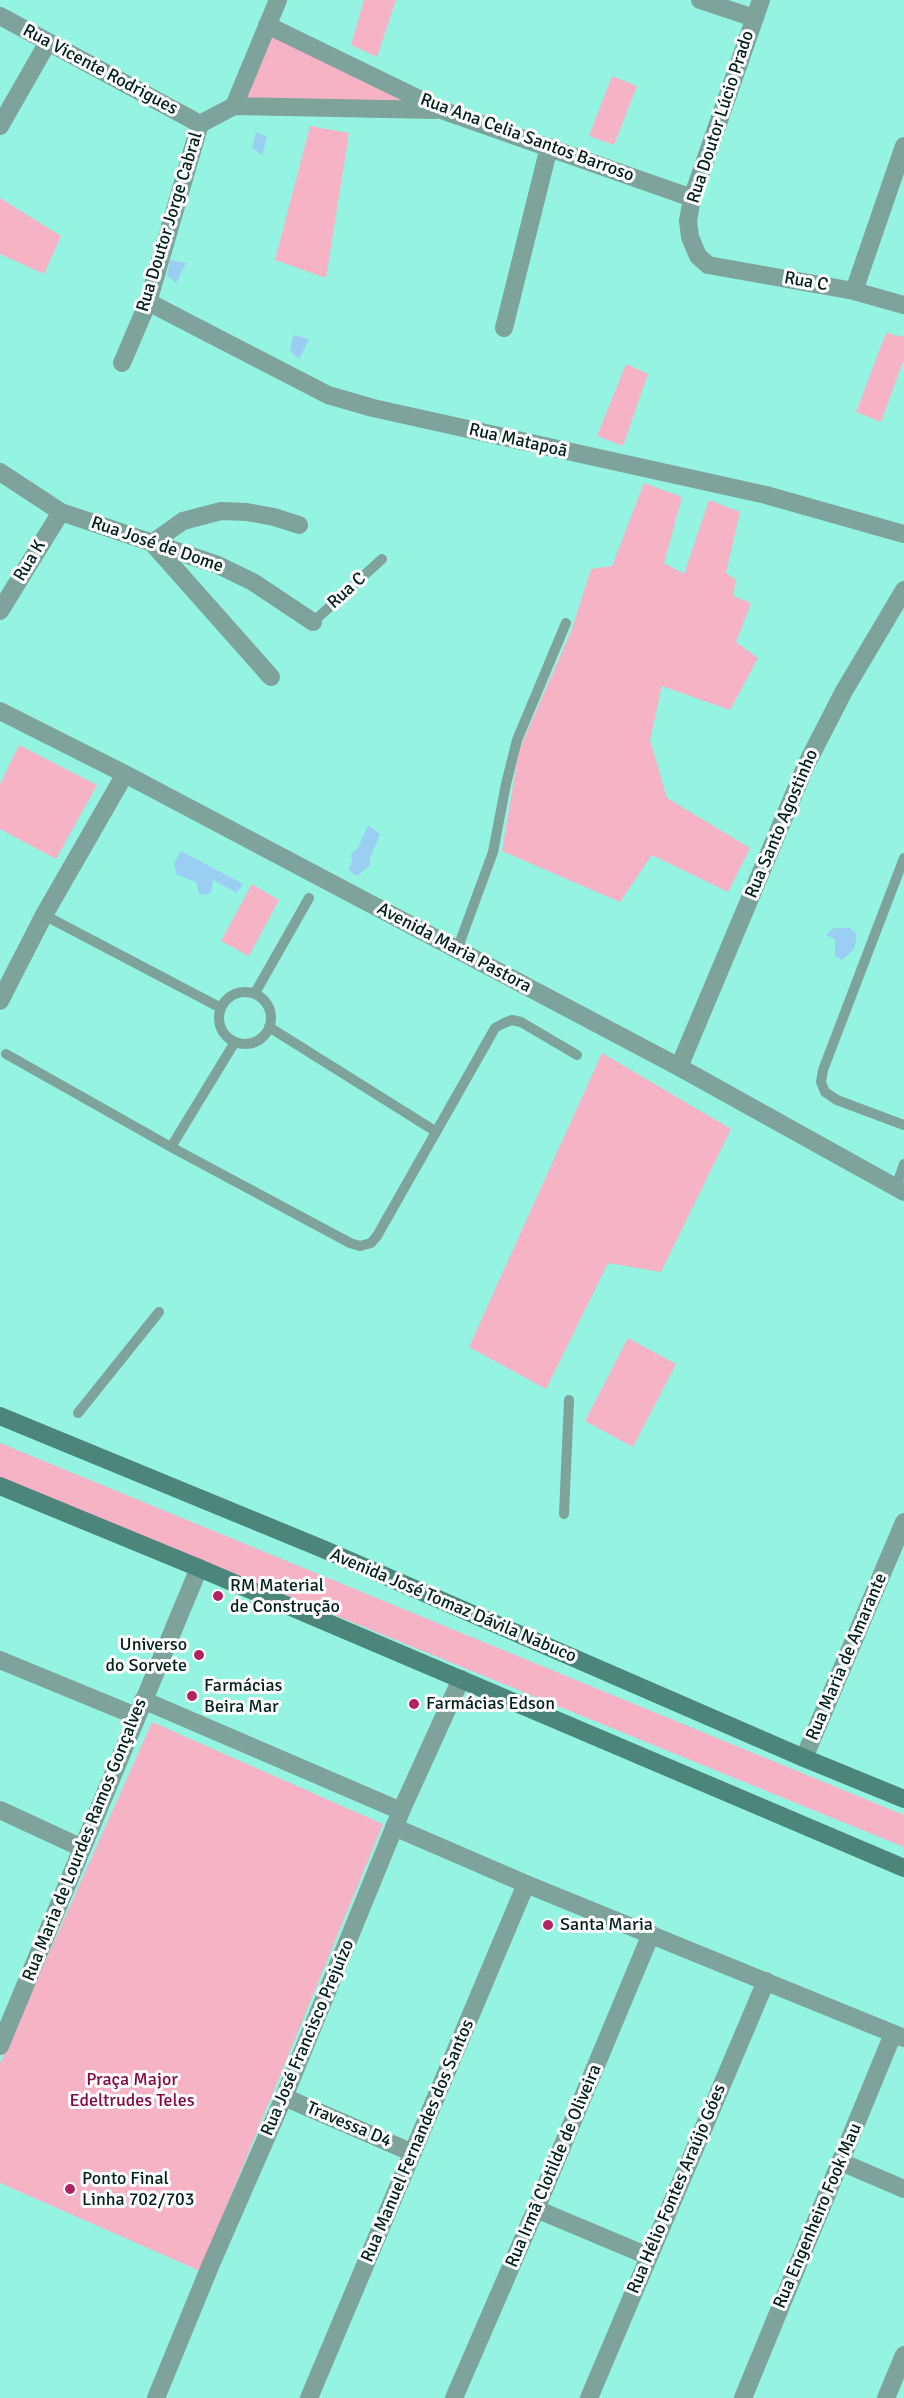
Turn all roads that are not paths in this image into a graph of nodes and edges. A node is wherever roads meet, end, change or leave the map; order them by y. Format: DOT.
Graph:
graph roads {
  1 [pos="278,0"];
  2 [pos="700,0"];
  3 [pos="761,0"];
  4 [pos="0,16"];
  5 [pos="754,18"];
  6 [pos="267,26"];
  7 [pos="48,42"];
  8 [pos="234,105"];
  9 [pos="444,111"];
  10 [pos="200,124"];
  11 [pos="0,126"];
  12 [pos="904,146"];
  13 [pos="549,147"];
  14 [pos="692,198"];
  15 [pos="708,265"];
  16 [pos="854,291"];
  17 [pos="148,302"];
  18 [pos="904,305"];
  19 [pos="504,328"];
  20 [pos="122,363"];
  21 [pos="0,472"];
  22 [pos="61,512"];
  23 [pos="299,525"];
  24 [pos="904,534"];
  25 [pos="152,543"];
  26 [pos="382,559"];
  27 [pos="904,590"];
  28 [pos="0,611"];
  29 [pos="313,622"];
  30 [pos="566,623"];
  31 [pos="271,677"];
  32 [pos="0,711"];
  33 [pos="125,774"];
  34 [pos="904,858"];
  35 [pos="309,898"];
  36 [pos="44,915"];
  37 [pos="457,950"];
  38 [pos="255,993"];
  39 [pos="0,1001"];
  40 [pos="221,1008"];
  41 [pos="269,1027"];
  42 [pos="235,1042"];
  43 [pos="6,1054"];
  44 [pos="577,1055"];
  45 [pos="679,1067"];
  46 [pos="904,1125"];
  47 [pos="435,1131"];
  48 [pos="171,1147"];
  49 [pos="904,1164"];
  50 [pos="900,1189"];
  51 [pos="159,1312"];
  52 [pos="569,1400"];
  53 [pos="78,1413"];
  54 [pos="0,1416"];
  55 [pos="0,1486"];
  56 [pos="564,1514"];
  57 [pos="904,1522"];
  58 [pos="199,1568"];
  59 [pos="0,1660"];
  60 [pos="462,1679"];
  61 [pos="140,1708"];
  62 [pos="804,1758"];
  63 [pos="904,1799"];
  64 [pos="0,1810"];
  65 [pos="398,1819"];
  66 [pos="82,1848"];
  67 [pos="904,1868"];
  68 [pos="525,1884"];
  69 [pos="651,1934"];
  70 [pos="766,1980"];
  71 [pos="899,2036"];
  72 [pos="0,2046"];
  73 [pos="284,2097"];
  74 [pos="413,2153"];
  75 [pos="841,2162"];
  76 [pos="904,2189"];
  77 [pos="536,2210"];
  78 [pos="648,2256"];
  79 [pos="904,2355"];
  80 [pos="156,2398"];
  81 [pos="309,2398"];
  82 [pos="454,2398"];
  83 [pos="589,2398"];
  84 [pos="743,2398"];
  85 [pos="886,2398"];
  1 -- 6 [label="street"];
  2 -- 5 [label="street"];
  3 -- 5 [label="street, Rua Doutor Lúcio Prado"];
  4 -- 7 [label="street, Rua Vicente Rodrigues"];
  5 -- 14 [label="street, Rua Doutor Lúcio Prado"];
  6 -- 8 [label="street"];
  6 -- 9 [label="street, Rua Ana Celia Santos Barroso"];
  7 -- 10 [label="street, Rua Vicente Rodrigues"];
  7 -- 11 [label="street"];
  8 -- 9 [label="street"];
  8 -- 10 [label="street, Rua Doutor Jorge Cabral"];
  9 -- 13 [label="street, Rua Ana Celia Santos Barroso"];
  10 -- 17 [label="street, Rua Doutor Jorge Cabral"];
  12 -- 16 [label="street"];
  13 -- 14 [label="street, Rua Ana Celia Santos Barroso"];
  13 -- 19 [label="street"];
  14 -- 15 [label="street, Rua Doutor Lúcio Prado"];
  15 -- 16 [label="street, Rua C"];
  16 -- 18 [label="street, Rua C"];
  17 -- 20 [label="street, Rua Doutor Jorge Cabral"];
  17 -- 24 [label="street, Rua Matapoã"];
  21 -- 22 [label="street, Rua José de Dome"];
  22 -- 25 [label="street, Rua José de Dome"];
  22 -- 28 [label="street, Rua K"];
  23 -- 25 [label="street"];
  25 -- 29 [label="street, Rua José de Dome"];
  25 -- 31 [label="street"];
  26 -- 29 [label="lane, Rua C"];
  27 -- 45 [label="street, Rua Santo Agostinho"];
  30 -- 37 [label="lane"];
  32 -- 33 [label="street, Avenida Maria Pastora"];
  33 -- 36 [label="street"];
  33 -- 37 [label="street, Avenida Maria Pastora"];
  34 -- 46 [label="lane"];
  35 -- 38 [label="lane"];
  36 -- 39 [label="street"];
  36 -- 40 [label="lane"];
  37 -- 45 [label="street, Avenida Maria Pastora"];
  38 -- 40 [label="lane"];
  38 -- 41 [label="lane"];
  40 -- 42 [label="lane"];
  41 -- 42 [label="lane"];
  41 -- 47 [label="lane"];
  42 -- 48 [label="lane"];
  43 -- 48 [label="lane"];
  44 -- 47 [label="lane"];
  45 -- 50 [label="street, Avenida Maria Pastora"];
  47 -- 48 [label="lane"];
  49 -- 50 [label="lane"];
  51 -- 53 [label="lane"];
  52 -- 56 [label="lane"];
  54 -- 62 [label="main road, Avenida José Tomaz Dávila Nabuco"];
  55 -- 58 [label="main road"];
  57 -- 62 [label="street, Rua Maria de Amarante"];
  58 -- 60 [label="main road"];
  58 -- 61 [label="street, Rua Maria de Lourdes Ramos Gonçalves"];
  59 -- 61 [label="street"];
  60 -- 65 [label="street, Rua José Francisco Prejuízo"];
  60 -- 67 [label="main road"];
  61 -- 65 [label="street"];
  61 -- 66 [label="street, Rua Maria de Lourdes Ramos Gonçalves"];
  62 -- 63 [label="main road, Avenida José Tomaz Dávila Nabuco"];
  64 -- 66 [label="street"];
  65 -- 68 [label="street"];
  65 -- 73 [label="street, Rua José Francisco Prejuízo"];
  66 -- 72 [label="street, Rua Maria de Lourdes Ramos Gonçalves"];
  68 -- 69 [label="street"];
  68 -- 74 [label="street, Rua Manuel Fernandes dos Santos"];
  69 -- 70 [label="street"];
  69 -- 77 [label="street, Rua Irmã Clotilde de Oliveira"];
  70 -- 71 [label="street"];
  70 -- 78 [label="street, Rua Hélio Fontes Araújo Góes"];
  71 -- 75 [label="street, Rua Engenheiro Fook Mau"];
  73 -- 74 [label="street, Travessa D4"];
  73 -- 80 [label="street, Rua José Francisco Prejuízo"];
  74 -- 81 [label="street, Rua Manuel Fernandes dos Santos"];
  75 -- 76 [label="street"];
  75 -- 84 [label="street, Rua Engenheiro Fook Mau"];
  77 -- 78 [label="street"];
  77 -- 82 [label="street, Rua Irmã Clotilde de Oliveira"];
  78 -- 83 [label="street, Rua Hélio Fontes Araújo Góes"];
  79 -- 85 [label="street"];
}
